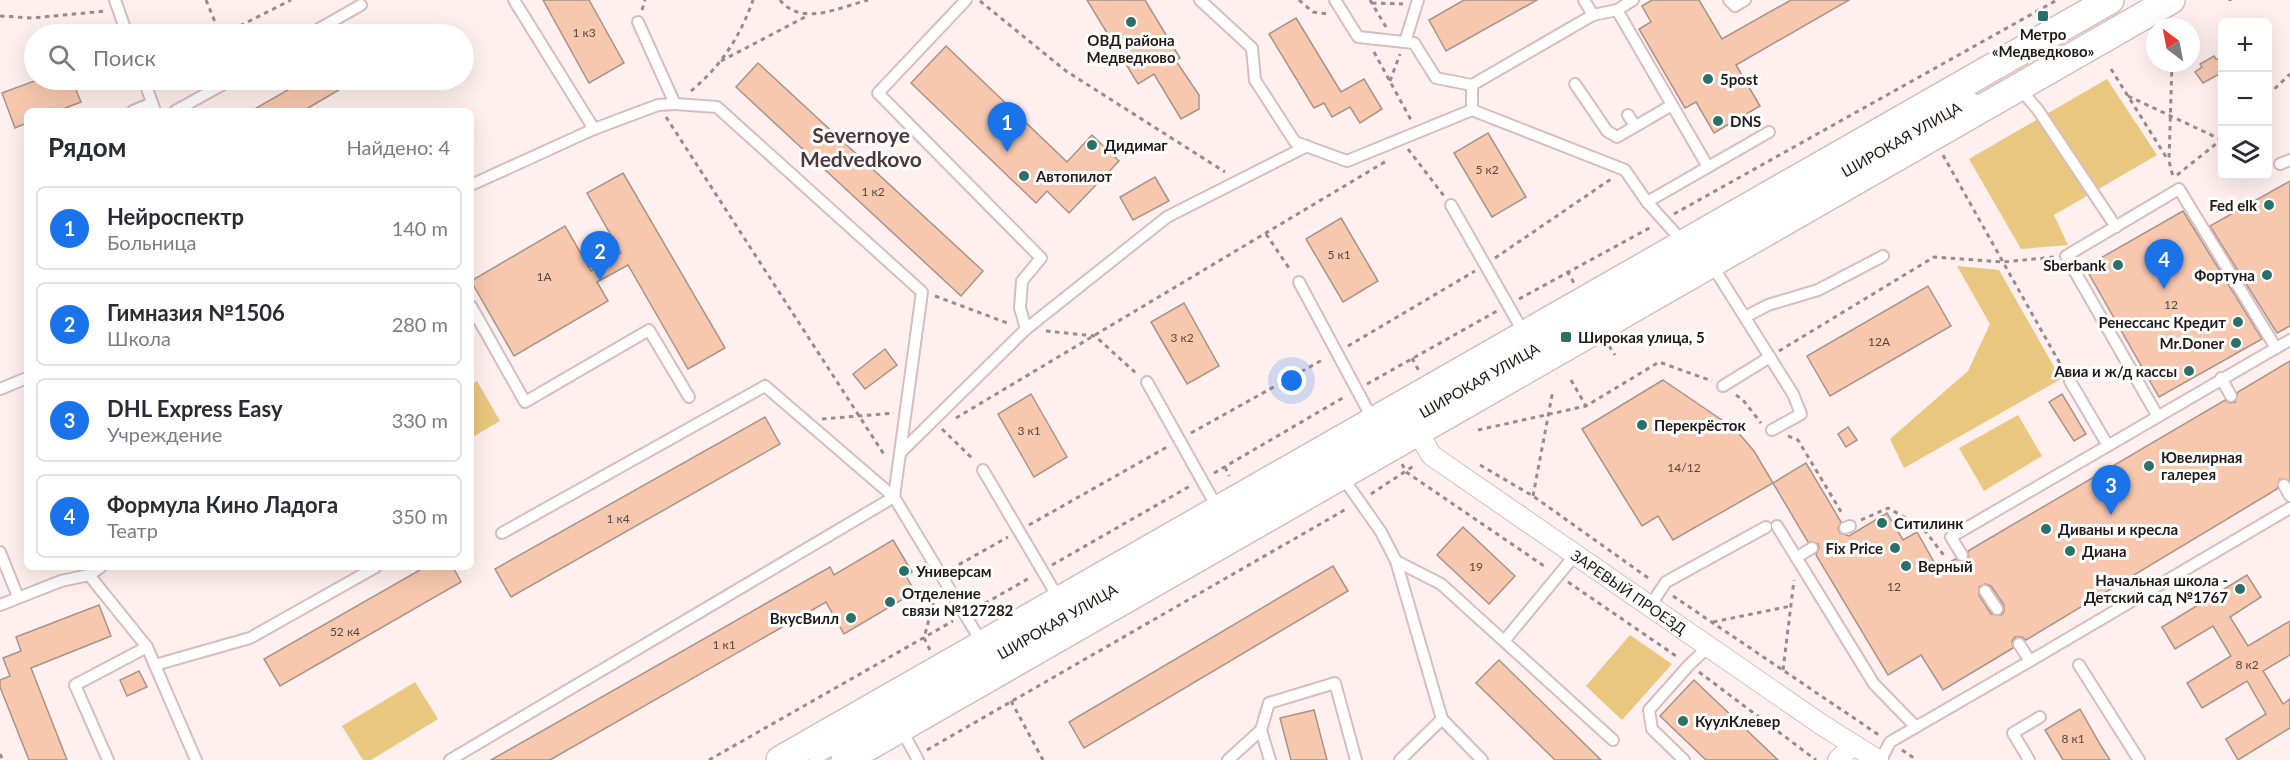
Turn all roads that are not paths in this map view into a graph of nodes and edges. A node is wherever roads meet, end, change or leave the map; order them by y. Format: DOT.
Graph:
graph roads {
  1 [pos="514,0"];
  2 [pos="966,0"];
  3 [pos="1200,0"];
  4 [pos="1335,0"];
  5 [pos="1584,0"];
  6 [pos="1633,0"];
  7 [pos="1729,0"];
  8 [pos="1745,0"];
  9 [pos="2110,0"];
  10 [pos="2171,0"];
  11 [pos="1417,2"];
  12 [pos="117,5"];
  13 [pos="361,5"];
  14 [pos="1617,10"];
  15 [pos="1593,15"];
  16 [pos="638,22"];
  17 [pos="124,24"];
  18 [pos="327,24"];
  19 [pos="1399,42"];
  20 [pos="1575,84"];
  21 [pos="1472,85"];
  22 [pos="2020,89"];
  23 [pos="148,90"];
  24 [pos="213,90"];
  25 [pos="1967,101"];
  26 [pos="675,104"];
  27 [pos="1672,105"];
  28 [pos="154,107"];
  29 [pos="180,108"];
  30 [pos="1472,110"];
  31 [pos="1628,115"];
  32 [pos="1635,126"];
  33 [pos="594,129"];
  34 [pos="1769,132"];
  35 [pos="1307,146"];
  36 [pos="1708,167"];
  37 [pos="474,184"];
  38 [pos="1647,202"];
  39 [pos="1451,205"];
  40 [pos="2116,227"];
  41 [pos="1683,242"];
  42 [pos="1883,256"];
  43 [pos="1712,264"];
  44 [pos="1299,282"];
  45 [pos="474,311"];
  46 [pos="1745,317"];
  47 [pos="1026,329"];
  48 [pos="1524,333"];
  49 [pos="2290,340"];
  50 [pos="2276,348"];
  51 [pos="1770,357"];
  52 [pos="2221,378"];
  53 [pos="24,379"];
  54 [pos="2070,381"];
  55 [pos="1147,382"];
  56 [pos="1723,386"];
  57 [pos="0,389"];
  58 [pos="2231,396"];
  59 [pos="689,397"];
  60 [pos="2157,415"];
  61 [pos="1410,417"];
  62 [pos="1373,420"];
  63 [pos="1772,430"];
  64 [pos="2107,444"];
  65 [pos="901,452"];
  66 [pos="983,470"];
  67 [pos="1341,474"];
  68 [pos="2284,485"];
  69 [pos="2290,496"];
  70 [pos="894,497"];
  71 [pos="2290,508"];
  72 [pos="1218,509"];
  73 [pos="1778,525"];
  74 [pos="1766,527"];
  75 [pos="502,533"];
  76 [pos="1812,548"];
  77 [pos="0,552"];
  78 [pos="1575,555"];
  79 [pos="1962,555"];
  80 [pos="1797,557"];
  81 [pos="1396,561"];
  82 [pos="96,570"];
  83 [pos="371,570"];
  84 [pos="89,575"];
  85 [pos="1985,591"];
  86 [pos="18,597"];
  87 [pos="1059,600"];
  88 [pos="0,605"];
  89 [pos="1650,606"];
  90 [pos="1997,609"];
  91 [pos="1505,640"];
  92 [pos="2019,644"];
  93 [pos="1709,646"];
  94 [pos="147,647"];
  95 [pos="986,661"];
  96 [pos="2030,661"];
  97 [pos="155,665"];
  98 [pos="2079,665"];
  99 [pos="907,711"];
  100 [pos="2040,717"];
  101 [pos="1442,719"];
  102 [pos="1916,727"];
  103 [pos="1262,730"];
  104 [pos="1613,740"];
  105 [pos="1853,745"];
  106 [pos="917,758"];
  107 [pos="108,760"];
  108 [pos="196,760"];
  109 [pos="450,760"];
  110 [pos="780,760"];
  111 [pos="814,760"];
  112 [pos="845,760"];
  113 [pos="1228,760"];
  114 [pos="1270,760"];
  115 [pos="1356,760"];
  116 [pos="1400,760"];
  117 [pos="1482,760"];
  118 [pos="1683,760"];
  119 [pos="1838,760"];
  120 [pos="1879,760"];
  121 [pos="2030,760"];
  122 [pos="2139,760"];
  1 -- 33 [label="lane"];
  2 -- 47 [label="lane"];
  3 -- 35 [label="lane"];
  4 -- 19 [label="lane"];
  5 -- 15 [label="lane"];
  6 -- 14 [label="lane"];
  7 -- 8 [label="lane"];
  9 -- 25 [label="main road, ШИРОКАЯ УЛИЦА"];
  10 -- 22 [label="main road, ШИРОКАЯ УЛИЦА"];
  11 -- 19 [label="lane"];
  12 -- 17 [label="lane"];
  13 -- 18 [label="lane"];
  14 -- 15 [label="lane"];
  14 -- 27 [label="lane"];
  15 -- 21 [label="lane"];
  16 -- 26 [label="lane"];
  19 -- 21 [label="lane"];
  20 -- 32 [label="lane"];
  21 -- 30 [label="lane"];
  22 -- 25 [label="main road, ШИРОКАЯ УЛИЦА"];
  22 -- 40 [label="lane"];
  23 -- 28 [label="lane"];
  24 -- 29 [label="lane"];
  25 -- 41 [label="main road, ШИРОКАЯ УЛИЦА"];
  25 -- 43 [label="main road, ШИРОКАЯ УЛИЦА"];
  25 -- 61 [label="lane, ШИРОКАЯ УЛИЦА"];
  26 -- 33 [label="lane"];
  26 -- 65 [label="lane"];
  27 -- 32 [label="lane"];
  27 -- 36 [label="lane"];
  30 -- 35 [label="lane"];
  30 -- 38 [label="lane"];
  31 -- 32 [label="lane"];
  33 -- 37 [label="lane"];
  34 -- 36 [label="lane"];
  35 -- 47 [label="lane"];
  36 -- 38 [label="lane"];
  38 -- 41 [label="lane"];
  39 -- 48 [label="lane"];
  40 -- 50 [label="lane"];
  40 -- 60 [label="lane"];
  41 -- 48 [label="main road, ШИРОКАЯ УЛИЦА"];
  42 -- 46 [label="lane"];
  43 -- 46 [label="lane"];
  43 -- 61 [label="main road, ШИРОКАЯ УЛИЦА"];
  44 -- 62 [label="lane"];
  45 -- 59 [label="lane"];
  46 -- 51 [label="lane"];
  47 -- 65 [label="lane"];
  48 -- 61 [label="main road, ШИРОКАЯ УЛИЦА"];
  49 -- 50 [label="lane"];
  50 -- 52 [label="lane"];
  51 -- 56 [label="lane"];
  51 -- 63 [label="lane"];
  52 -- 58 [label="lane"];
  52 -- 60 [label="lane"];
  53 -- 57 [label="lane"];
  54 -- 64 [label="lane"];
  55 -- 72 [label="lane"];
  60 -- 64 [label="lane"];
  61 -- 62 [label="main road, ШИРОКАЯ УЛИЦА"];
  61 -- 67 [label="main road, ШИРОКАЯ УЛИЦА"];
  61 -- 78 [label="street, ЗАРЕВЫЙ ПРОЕЗД"];
  61 -- 95 [label="lane, ШИРОКАЯ УЛИЦА"];
  62 -- 72 [label="main road, ШИРОКАЯ УЛИЦА"];
  64 -- 79 [label="lane"];
  65 -- 70 [label="lane"];
  66 -- 87 [label="lane"];
  67 -- 81 [label="lane"];
  67 -- 95 [label="main road, ШИРОКАЯ УЛИЦА"];
  68 -- 69 [label="lane"];
  70 -- 75 [label="lane"];
  70 -- 95 [label="lane"];
  70 -- 109 [label="lane"];
  71 -- 96 [label="lane"];
  72 -- 87 [label="main road, ШИРОКАЯ УЛИЦА"];
  73 -- 80 [label="lane"];
  74 -- 89 [label="lane"];
  76 -- 80 [label="lane"];
  77 -- 86 [label="lane"];
  78 -- 89 [label="street, ЗАРЕВЫЙ ПРОЕЗД"];
  78 -- 91 [label="lane"];
  80 -- 102 [label="lane"];
  81 -- 91 [label="lane"];
  81 -- 101 [label="lane"];
  82 -- 84 [label="lane"];
  83 -- 97 [label="lane"];
  84 -- 86 [label="lane"];
  84 -- 94 [label="lane"];
  85 -- 90 [label="lane"];
  86 -- 88 [label="lane"];
  87 -- 95 [label="main road, ШИРОКАЯ УЛИЦА"];
  89 -- 93 [label="street, ЗАРЕВЫЙ ПРОЕЗД"];
  91 -- 104 [label="lane"];
  92 -- 96 [label="lane"];
  93 -- 105 [label="street, ЗАРЕВЫЙ ПРОЕЗД"];
  93 -- 118 [label="lane"];
  94 -- 97 [label="lane"];
  94 -- 107 [label="lane"];
  95 -- 99 [label="main road, ШИРОКАЯ УЛИЦА"];
  96 -- 102 [label="lane"];
  97 -- 108 [label="lane"];
  98 -- 122 [label="lane"];
  99 -- 106 [label="lane"];
  99 -- 110 [label="main road, ШИРОКАЯ УЛИЦА"];
  99 -- 111 [label="lane, ШИРОКАЯ УЛИЦА"];
  99 -- 112 [label="main road, ШИРОКАЯ УЛИЦА"];
  100 -- 121 [label="lane"];
  101 -- 116 [label="lane"];
  101 -- 117 [label="lane"];
  102 -- 120 [label="lane"];
  103 -- 113 [label="lane"];
  103 -- 114 [label="lane"];
  103 -- 115 [label="lane"];
  105 -- 119 [label="street"];
  105 -- 120 [label="street, ЗАРЕВЫЙ ПРОЕЗД"];
}
